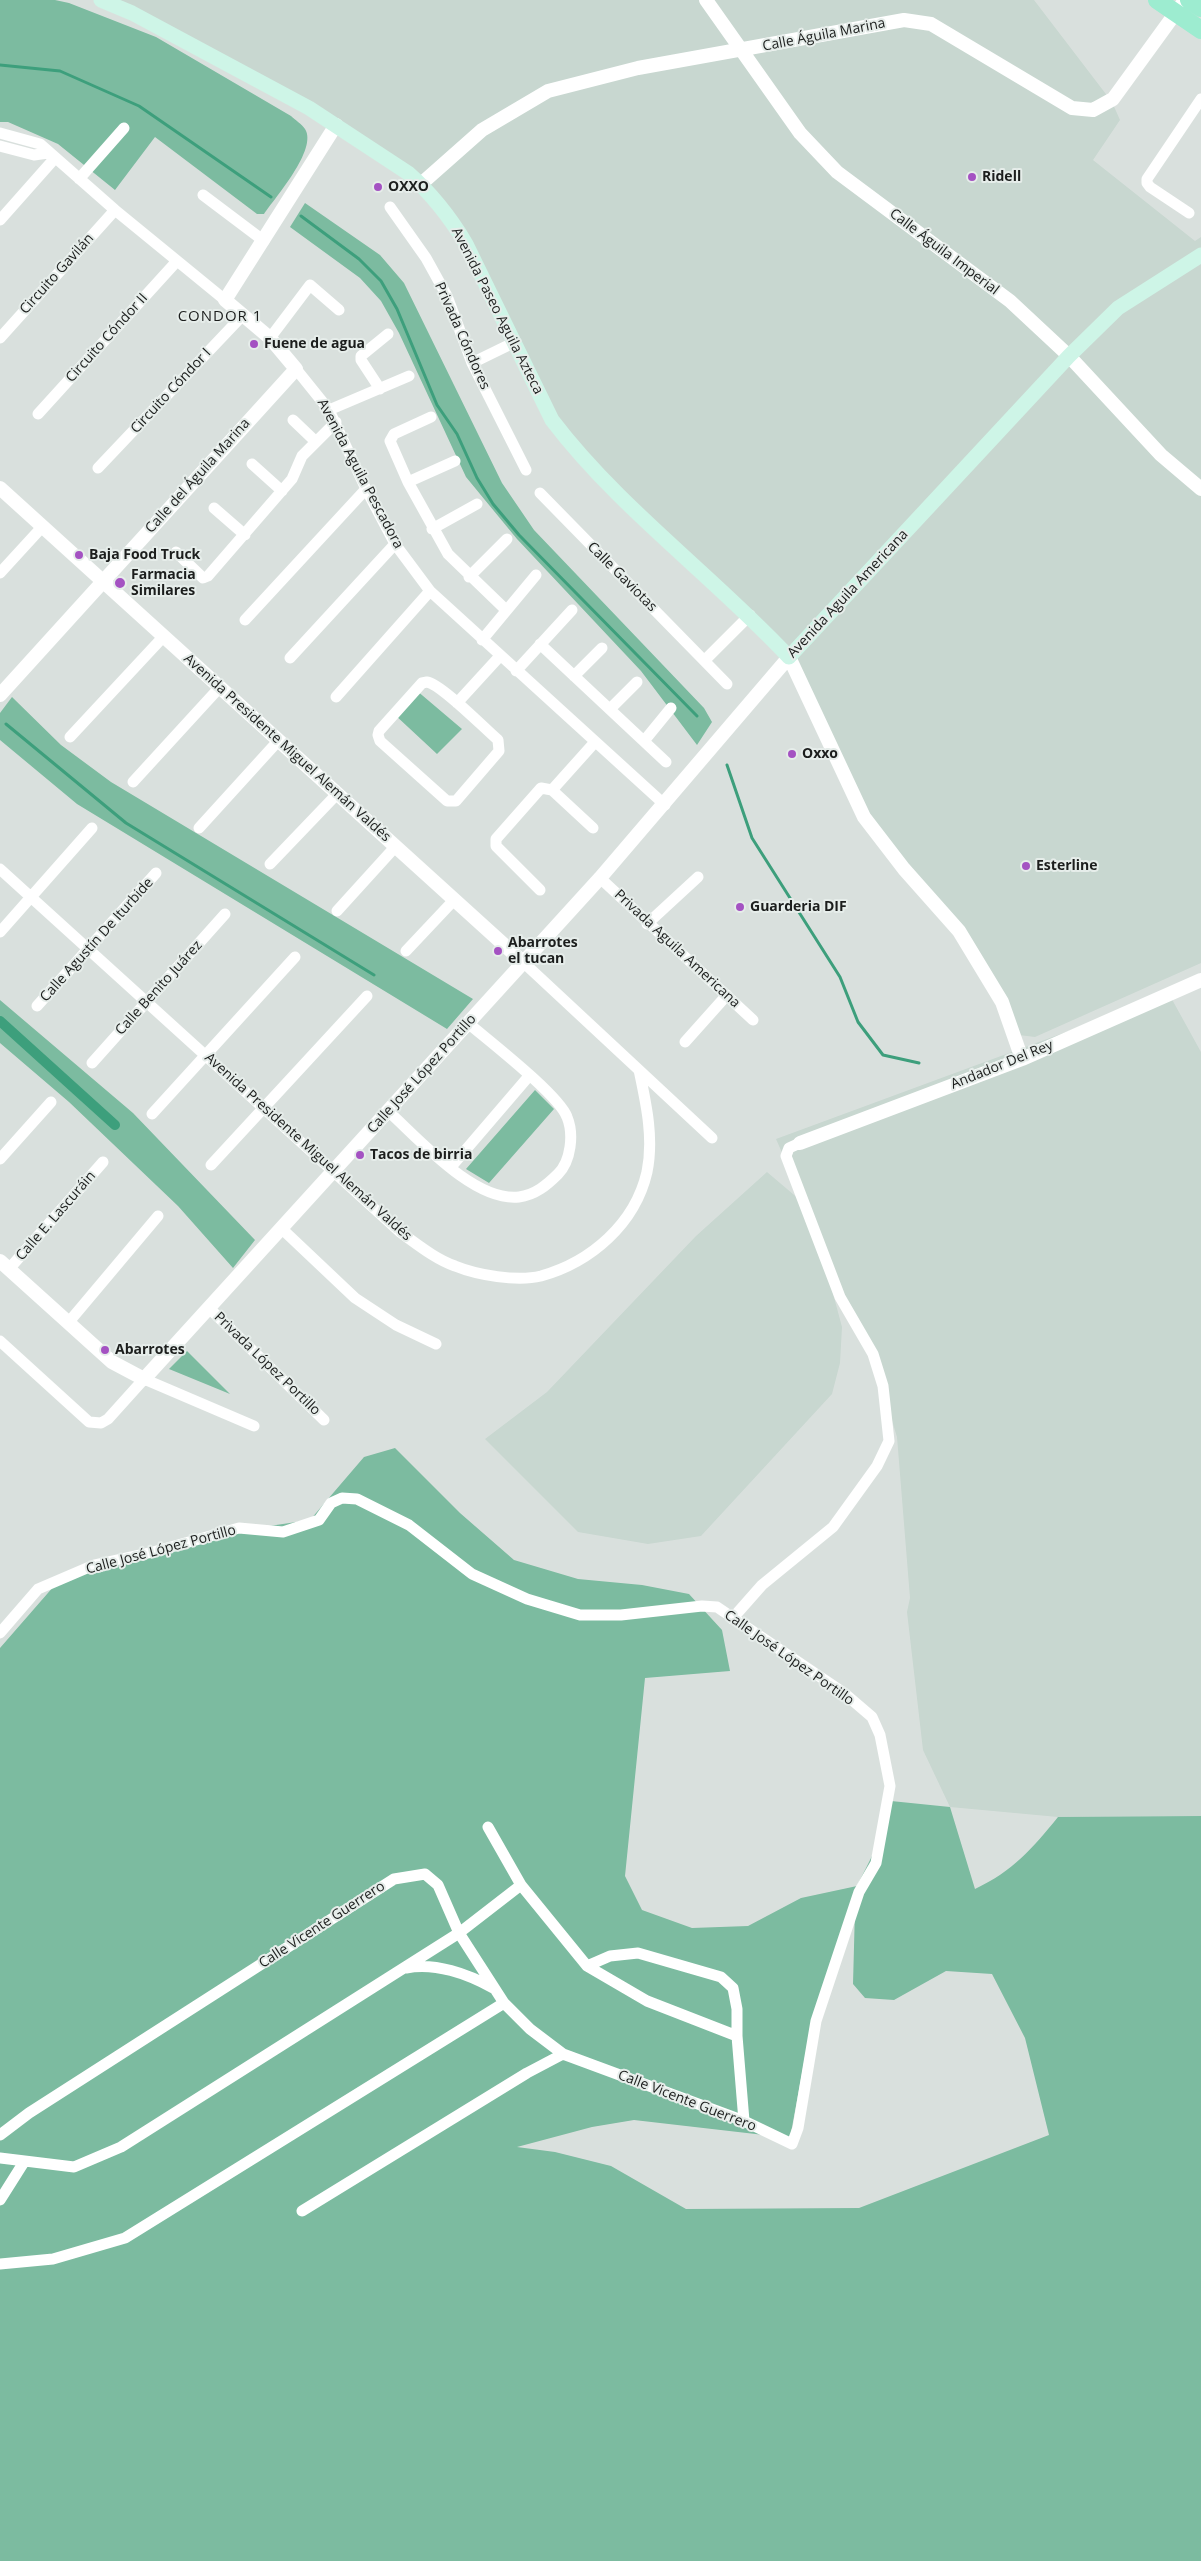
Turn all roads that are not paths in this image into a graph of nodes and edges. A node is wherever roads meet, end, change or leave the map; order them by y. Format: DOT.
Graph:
graph roads {
  1 [pos="101,0"];
  2 [pos="706,0"];
  3 [pos="1158,0"];
  4 [pos="1183,4"];
  5 [pos="1201,8"];
  6 [pos="1201,30"];
  7 [pos="741,51"];
  8 [pos="1201,99"];
  9 [pos="336,125"];
  10 [pos="124,128"];
  11 [pos="0,133"];
  12 [pos="0,146"];
  13 [pos="52,155"];
  14 [pos="79,179"];
  15 [pos="421,184"];
  16 [pos="203,194"];
  17 [pos="390,208"];
  18 [pos="115,210"];
  19 [pos="1189,213"];
  20 [pos="0,220"];
  21 [pos="264,241"];
  22 [pos="1201,255"];
  23 [pos="176,261"];
  24 [pos="225,300"];
  25 [pos="339,310"];
  26 [pos="243,315"];
  27 [pos="388,334"];
  28 [pos="0,338"];
  29 [pos="270,338"];
  30 [pos="513,343"];
  31 [pos="1069,356"];
  32 [pos="472,363"];
  33 [pos="296,369"];
  34 [pos="409,376"];
  35 [pos="380,389"];
  36 [pos="329,410"];
  37 [pos="38,414"];
  38 [pos="431,417"];
  39 [pos="293,420"];
  40 [pos="336,422"];
  41 [pos="316,441"];
  42 [pos="455,461"];
  43 [pos="252,464"];
  44 [pos="98,468"];
  45 [pos="526,470"];
  46 [pos="408,482"];
  47 [pos="0,488"];
  48 [pos="366,489"];
  49 [pos="1201,489"];
  50 [pos="282,491"];
  51 [pos="540,493"];
  52 [pos="477,504"];
  53 [pos="214,508"];
  54 [pos="42,526"];
  55 [pos="432,528"];
  56 [pos="245,535"];
  57 [pos="507,539"];
  58 [pos="395,544"];
  59 [pos="176,552"];
  60 [pos="0,573"];
  61 [pos="536,575"];
  62 [pos="469,577"];
  63 [pos="102,580"];
  64 [pos="430,591"];
  65 [pos="506,610"];
  66 [pos="572,610"];
  67 [pos="750,615"];
  68 [pos="246,620"];
  69 [pos="164,636"];
  70 [pos="482,640"];
  71 [pos="540,644"];
  72 [pos="602,648"];
  73 [pos="500,656"];
  74 [pos="789,657"];
  75 [pos="290,658"];
  76 [pos="705,660"];
  77 [pos="516,671"];
  78 [pos="574,676"];
  79 [pos="636,682"];
  80 [pos="727,684"];
  81 [pos="220,687"];
  82 [pos="0,695"];
  83 [pos="336,697"];
  84 [pos="457,703"];
  85 [pos="671,708"];
  86 [pos="610,710"];
  87 [pos="70,737"];
  88 [pos="279,740"];
  89 [pos="644,741"];
  90 [pos="595,742"];
  91 [pos="666,762"];
  92 [pos="133,782"];
  93 [pos="552,790"];
  94 [pos="338,793"];
  95 [pos="664,805"];
  96 [pos="92,828"];
  97 [pos="198,828"];
  98 [pos="593,828"];
  99 [pos="396,846"];
  100 [pos="270,864"];
  101 [pos="0,869"];
  102 [pos="156,873"];
  103 [pos="698,877"];
  104 [pos="600,878"];
  105 [pos="540,890"];
  106 [pos="31,897"];
  107 [pos="454,899"];
  108 [pos="337,911"];
  109 [pos="225,914"];
  110 [pos="647,924"];
  111 [pos="0,932"];
  112 [pos="88,949"];
  113 [pos="406,951"];
  114 [pos="294,957"];
  115 [pos="523,962"];
  116 [pos="1201,980"];
  117 [pos="727,995"];
  118 [pos="366,996"];
  119 [pos="147,1002"];
  120 [pos="37,1006"];
  121 [pos="754,1020"];
  122 [pos="468,1023"];
  123 [pos="685,1042"];
  124 [pos="206,1055"];
  125 [pos="1022,1059"];
  126 [pos="92,1063"];
  127 [pos="639,1070"];
  128 [pos="529,1076"];
  129 [pos="51,1102"];
  130 [pos="264,1108"];
  131 [pos="388,1111"];
  132 [pos="152,1114"];
  133 [pos="712,1138"];
  134 [pos="800,1143"];
  135 [pos="0,1159"];
  136 [pos="103,1162"];
  137 [pos="211,1165"];
  138 [pos="450,1167"];
  139 [pos="334,1171"];
  140 [pos="158,1216"];
  141 [pos="281,1228"];
  142 [pos="5,1265"];
  143 [pos="209,1308"];
  144 [pos="68,1322"];
  145 [pos="0,1341"];
  146 [pos="436,1344"];
  147 [pos="144,1379"];
  148 [pos="324,1420"];
  149 [pos="254,1426"];
  150 [pos="732,1619"];
  151 [pos="0,1633"];
  152 [pos="488,1826"];
  153 [pos="521,1885"];
  154 [pos="460,1933"];
  155 [pos="587,1966"];
  156 [pos="402,1969"];
  157 [pos="495,1988"];
  158 [pos="504,2003"];
  159 [pos="737,2036"];
  160 [pos="563,2054"];
  161 [pos="744,2121"];
  162 [pos="0,2135"];
  163 [pos="792,2144"];
  164 [pos="0,2158"];
  165 [pos="24,2162"];
  166 [pos="0,2200"];
  167 [pos="302,2211"];
  168 [pos="0,2264"];
  1 -- 9 [label="main road, Avenida Paseo Aguila Azteca"];
  2 -- 7 [label="street, Calle Águila Imperial"];
  3 -- 4 [label="main road"];
  4 -- 5 [label="main road"];
  4 -- 6 [label="main road"];
  4 -- 7 [label="street, Calle Águila Marina"];
  7 -- 15 [label="street, Calle Águila Marina"];
  7 -- 31 [label="street, Calle Águila Imperial"];
  8 -- 19 [label="street"];
  9 -- 15 [label="main road, Avenida Paseo Aguila Azteca"];
  9 -- 21 [label="street"];
  10 -- 14 [label="street"];
  11 -- 13 [label="street, Avenida Aguila Pescadora"];
  12 -- 13 [label="street"];
  13 -- 14 [label="street, Avenida Aguila Pescadora"];
  13 -- 20 [label="street"];
  14 -- 18 [label="street, Avenida Aguila Pescadora"];
  15 -- 30 [label="main road, Avenida Paseo Aguila Azteca"];
  16 -- 21 [label="street"];
  17 -- 32 [label="street, Privada Cóndores"];
  18 -- 23 [label="street, Avenida Aguila Pescadora"];
  18 -- 28 [label="street, Circuito Gavilán"];
  21 -- 24 [label="street"];
  22 -- 31 [label="main road, Avenida Aguila Americana"];
  23 -- 24 [label="street, Avenida Aguila Pescadora"];
  23 -- 37 [label="street, Circuito Cóndor II"];
  24 -- 26 [label="street, Avenida Aguila Pescadora"];
  25 -- 29 [label="street"];
  26 -- 29 [label="street, Avenida Aguila Pescadora"];
  26 -- 44 [label="street, Circuito Cóndor I"];
  27 -- 35 [label="street"];
  29 -- 33 [label="street, Avenida Aguila Pescadora"];
  30 -- 32 [label="street"];
  30 -- 67 [label="main road, Avenida Paseo Aguila Azteca"];
  31 -- 49 [label="street, Calle Águila Imperial"];
  31 -- 74 [label="main road, Avenida Aguila Americana"];
  32 -- 45 [label="street, Privada Cóndores"];
  33 -- 36 [label="street, Avenida Aguila Pescadora"];
  33 -- 63 [label="street, Calle del Águila Marina"];
  34 -- 35 [label="street"];
  35 -- 36 [label="street"];
  36 -- 40 [label="street, Avenida Aguila Pescadora"];
  38 -- 46 [label="street"];
  39 -- 41 [label="street"];
  40 -- 41 [label="street"];
  40 -- 48 [label="street, Avenida Aguila Pescadora"];
  41 -- 50 [label="street"];
  42 -- 46 [label="street"];
  43 -- 50 [label="street"];
  46 -- 55 [label="street"];
  47 -- 54 [label="street, Avenida Presidente Miguel Alemán Valdés"];
  48 -- 58 [label="street, Avenida Aguila Pescadora"];
  48 -- 68 [label="street"];
  50 -- 56 [label="street"];
  51 -- 76 [label="street, Calle Gaviotas"];
  52 -- 55 [label="street"];
  53 -- 56 [label="street"];
  54 -- 60 [label="street"];
  54 -- 63 [label="street, Avenida Presidente Miguel Alemán Valdés"];
  55 -- 62 [label="street"];
  56 -- 59 [label="street"];
  57 -- 62 [label="street"];
  58 -- 64 [label="street, Avenida Aguila Pescadora"];
  58 -- 75 [label="street"];
  61 -- 65 [label="street"];
  62 -- 65 [label="street"];
  63 -- 69 [label="street, Avenida Presidente Miguel Alemán Valdés"];
  63 -- 82 [label="street, Calle del Águila Marina"];
  64 -- 70 [label="street, Avenida Aguila Pescadora"];
  64 -- 83 [label="street"];
  65 -- 70 [label="street"];
  66 -- 71 [label="street"];
  67 -- 74 [label="main road, Avenida Paseo Aguila Azteca"];
  67 -- 76 [label="street"];
  69 -- 81 [label="street, Avenida Presidente Miguel Alemán Valdés"];
  69 -- 87 [label="street"];
  70 -- 73 [label="street, Avenida Aguila Pescadora"];
  71 -- 77 [label="street"];
  71 -- 78 [label="street"];
  72 -- 78 [label="street"];
  73 -- 77 [label="street, Avenida Aguila Pescadora"];
  73 -- 84 [label="street"];
  74 -- 95 [label="street, Avenida Aguila Americana"];
  74 -- 125 [label="street"];
  76 -- 80 [label="street, Calle Gaviotas"];
  77 -- 90 [label="street, Avenida Aguila Pescadora"];
  78 -- 86 [label="street"];
  79 -- 86 [label="street"];
  81 -- 88 [label="street, Avenida Presidente Miguel Alemán Valdés"];
  81 -- 92 [label="street"];
  84 -- 84 [label="street"];
  85 -- 89 [label="street"];
  86 -- 89 [label="street"];
  88 -- 94 [label="street, Avenida Presidente Miguel Alemán Valdés"];
  88 -- 97 [label="street"];
  89 -- 91 [label="street"];
  90 -- 93 [label="street"];
  90 -- 95 [label="street, Avenida Aguila Pescadora"];
  93 -- 98 [label="street"];
  93 -- 105 [label="street"];
  94 -- 99 [label="street, Avenida Presidente Miguel Alemán Valdés"];
  94 -- 100 [label="street"];
  95 -- 104 [label="street, Avenida Aguila Americana"];
  96 -- 106 [label="street"];
  99 -- 107 [label="street, Avenida Presidente Miguel Alemán Valdés"];
  99 -- 108 [label="street"];
  101 -- 106 [label="street, Avenida Presidente Miguel Alemán Valdés"];
  102 -- 112 [label="street, Calle Agustín De Iturbide"];
  103 -- 110 [label="street"];
  104 -- 110 [label="street, Privada Aguila Americana"];
  104 -- 115 [label="street, Avenida Aguila Americana"];
  106 -- 111 [label="street"];
  106 -- 112 [label="street, Avenida Presidente Miguel Alemán Valdés"];
  107 -- 113 [label="street"];
  107 -- 115 [label="street, Avenida Presidente Miguel Alemán Valdés"];
  109 -- 119 [label="street, Calle Benito Juárez"];
  110 -- 117 [label="street, Privada Aguila Americana"];
  112 -- 119 [label="street, Avenida Presidente Miguel Alemán Valdés"];
  112 -- 120 [label="street, Calle Agustín De Iturbide"];
  114 -- 124 [label="street"];
  115 -- 122 [label="street, Calle José López Portillo"];
  115 -- 127 [label="street, Avenida Presidente Miguel Alemán Valdés"];
  116 -- 125 [label="street, Andador Del Rey"];
  117 -- 121 [label="street, Privada Aguila Americana"];
  117 -- 123 [label="street"];
  118 -- 130 [label="street"];
  119 -- 124 [label="street, Avenida Presidente Miguel Alemán Valdés"];
  119 -- 126 [label="street, Calle Benito Juárez"];
  122 -- 128 [label="street"];
  122 -- 131 [label="street, Calle José López Portillo"];
  124 -- 130 [label="street, Avenida Presidente Miguel Alemán Valdés"];
  124 -- 132 [label="street"];
  125 -- 134 [label="street, Andador Del Rey"];
  127 -- 133 [label="street, Avenida Presidente Miguel Alemán Valdés"];
  127 -- 139 [label="street, Avenida Presidente Miguel Alemán Valdés"];
  128 -- 138 [label="street"];
  128 -- 138 [label="street"];
  129 -- 135 [label="street"];
  130 -- 137 [label="street"];
  130 -- 139 [label="street, Avenida Presidente Miguel Alemán Valdés"];
  131 -- 138 [label="street"];
  131 -- 139 [label="street, Calle José López Portillo"];
  134 -- 150 [label="street"];
  136 -- 142 [label="street, Calle E. Lascuráin"];
  139 -- 141 [label="street, Calle José López Portillo"];
  140 -- 144 [label="street"];
  141 -- 143 [label="street, Calle José López Portillo"];
  141 -- 146 [label="street"];
  142 -- 144 [label="street"];
  143 -- 147 [label="street, Calle José López Portillo"];
  143 -- 148 [label="street, Privada López Portillo"];
  144 -- 147 [label="street"];
  145 -- 147 [label="street, Calle José López Portillo"];
  147 -- 149 [label="street"];
  150 -- 151 [label="street, Calle José López Portillo"];
  150 -- 163 [label="street, Calle José López Portillo"];
  152 -- 153 [label="street"];
  153 -- 154 [label="street"];
  153 -- 155 [label="street"];
  154 -- 156 [label="street"];
  154 -- 157 [label="street, Calle Vicente Guerrero"];
  154 -- 162 [label="street, Calle Vicente Guerrero"];
  155 -- 159 [label="street"];
  155 -- 159 [label="street"];
  156 -- 157 [label="street"];
  156 -- 165 [label="street"];
  157 -- 158 [label="street, Calle Vicente Guerrero"];
  158 -- 160 [label="street, Calle Vicente Guerrero"];
  158 -- 168 [label="street"];
  159 -- 161 [label="street"];
  160 -- 161 [label="street, Calle Vicente Guerrero"];
  160 -- 167 [label="street"];
  161 -- 163 [label="street, Calle Vicente Guerrero"];
  164 -- 165 [label="street"];
  165 -- 166 [label="street"];
}
